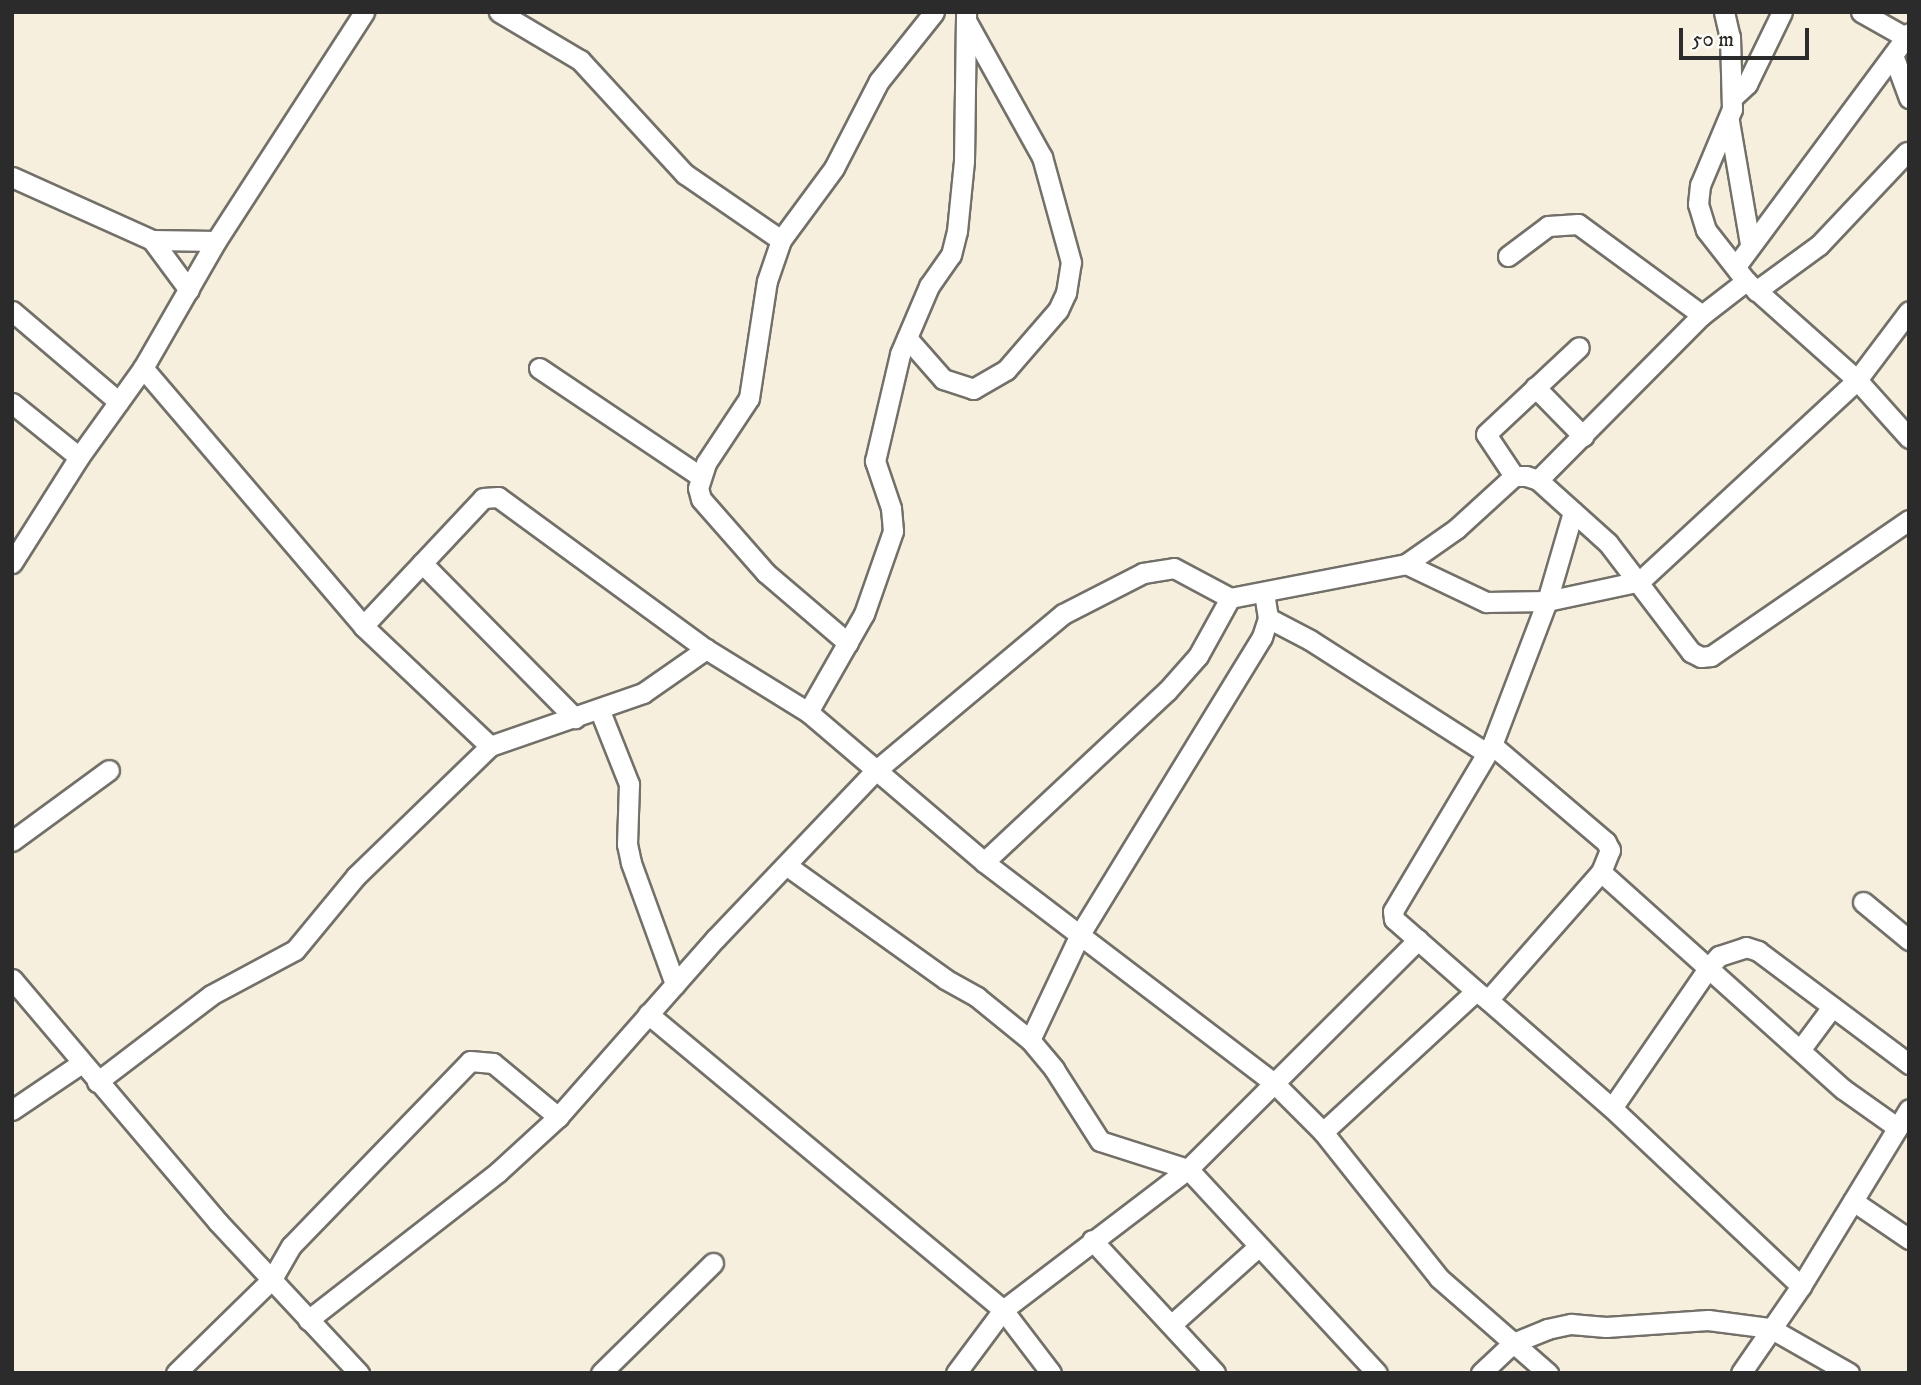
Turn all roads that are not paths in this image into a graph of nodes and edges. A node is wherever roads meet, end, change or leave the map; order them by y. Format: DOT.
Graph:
graph roads {
  1 [pos="364,12"];
  2 [pos="499,12"];
  3 [pos="934,12"];
  4 [pos="1724,12"];
  5 [pos="1782,12"];
  6 [pos="1861,12"];
  7 [pos="966,17"];
  8 [pos="1908,37"];
  9 [pos="1893,55"];
  10 [pos="1732,98"];
  11 [pos="1909,98"];
  12 [pos="1729,121"];
  13 [pos="1908,153"];
  14 [pos="12,177"];
  15 [pos="152,240"];
  16 [pos="781,240"];
  17 [pos="216,242"];
  18 [pos="1750,244"];
  19 [pos="1508,256"];
  20 [pos="1746,279"];
  21 [pos="189,290"];
  22 [pos="1909,310"];
  23 [pos="12,312"];
  24 [pos="1702,315"];
  25 [pos="907,338"];
  26 [pos="1580,347"];
  27 [pos="143,368"];
  28 [pos="538,368"];
  29 [pos="1857,380"];
  30 [pos="1535,387"];
  31 [pos="120,402"];
  32 [pos="12,403"];
  33 [pos="1583,436"];
  34 [pos="1909,438"];
  35 [pos="79,457"];
  36 [pos="700,475"];
  37 [pos="1514,476"];
  38 [pos="1538,480"];
  39 [pos="1573,512"];
  40 [pos="1909,520"];
  41 [pos="12,563"];
  42 [pos="422,563"];
  43 [pos="1406,564"];
  44 [pos="1640,581"];
  45 [pos="1264,593"];
  46 [pos="1230,598"];
  47 [pos="1547,601"];
  48 [pos="1268,618"];
  49 [pos="363,626"];
  50 [pos="848,643"];
  51 [pos="706,649"];
  52 [pos="600,711"];
  53 [pos="808,712"];
  54 [pos="575,718"];
  55 [pos="489,746"];
  56 [pos="1490,749"];
  57 [pos="108,770"];
  58 [pos="874,772"];
  59 [pos="12,841"];
  60 [pos="984,862"];
  61 [pos="786,865"];
  62 [pos="1601,872"];
  63 [pos="1863,902"];
  64 [pos="1080,934"];
  65 [pos="1418,940"];
  66 [pos="1909,940"];
  67 [pos="1709,967"];
  68 [pos="12,979"];
  69 [pos="674,984"];
  70 [pos="1482,996"];
  71 [pos="1832,1007"];
  72 [pos="648,1014"];
  73 [pos="1030,1040"];
  74 [pos="1800,1050"];
  75 [pos="80,1064"];
  76 [pos="1909,1065"];
  77 [pos="97,1082"];
  78 [pos="1274,1083"];
  79 [pos="1612,1108"];
  80 [pos="1909,1109"];
  81 [pos="12,1110"];
  82 [pos="558,1117"];
  83 [pos="1898,1128"];
  84 [pos="1323,1132"];
  85 [pos="1188,1169"];
  86 [pos="1853,1201"];
  87 [pos="1909,1239"];
  88 [pos="1092,1240"];
  89 [pos="1259,1246"];
  90 [pos="713,1263"];
  91 [pos="272,1279"];
  92 [pos="1801,1286"];
  93 [pos="1003,1310"];
  94 [pos="308,1320"];
  95 [pos="1171,1325"];
  96 [pos="1770,1328"];
  97 [pos="1513,1343"];
  98 [pos="176,1373"];
  99 [pos="359,1373"];
  100 [pos="601,1373"];
  101 [pos="956,1373"];
  102 [pos="1051,1373"];
  103 [pos="1215,1373"];
  104 [pos="1377,1373"];
  105 [pos="1481,1373"];
  106 [pos="1548,1373"];
  107 [pos="1741,1373"];
  108 [pos="1849,1373"];
  1 -- 17 [label="street"];
  2 -- 16 [label="street"];
  3 -- 16 [label="street"];
  4 -- 10 [label="street"];
  5 -- 10 [label="street"];
  6 -- 8 [label="street"];
  7 -- 25 [label="street"];
  7 -- 25 [label="street"];
  8 -- 9 [label="street"];
  9 -- 11 [label="street"];
  9 -- 18 [label="street"];
  10 -- 12 [label="street"];
  12 -- 18 [label="street"];
  12 -- 20 [label="street"];
  13 -- 20 [label="street"];
  14 -- 15 [label="street"];
  15 -- 17 [label="street"];
  15 -- 21 [label="street"];
  16 -- 36 [label="street"];
  17 -- 21 [label="street"];
  18 -- 20 [label="street"];
  19 -- 24 [label="street"];
  20 -- 24 [label="street"];
  20 -- 29 [label="street"];
  21 -- 27 [label="street"];
  22 -- 29 [label="street"];
  23 -- 31 [label="street"];
  24 -- 33 [label="street"];
  25 -- 50 [label="street"];
  26 -- 30 [label="street"];
  27 -- 31 [label="street"];
  27 -- 49 [label="street"];
  28 -- 36 [label="street"];
  29 -- 34 [label="street"];
  29 -- 44 [label="street"];
  30 -- 33 [label="street"];
  30 -- 37 [label="street"];
  31 -- 35 [label="street"];
  32 -- 35 [label="street"];
  33 -- 38 [label="street"];
  35 -- 41 [label="street"];
  36 -- 50 [label="street"];
  37 -- 38 [label="street"];
  37 -- 43 [label="street"];
  38 -- 39 [label="street"];
  39 -- 44 [label="street"];
  39 -- 47 [label="street"];
  40 -- 44 [label="street"];
  42 -- 49 [label="street"];
  42 -- 51 [label="street"];
  42 -- 54 [label="street"];
  43 -- 45 [label="street"];
  43 -- 47 [label="street"];
  44 -- 47 [label="street"];
  45 -- 46 [label="street"];
  45 -- 48 [label="street"];
  46 -- 58 [label="street"];
  46 -- 60 [label="street"];
  47 -- 56 [label="street"];
  48 -- 56 [label="street"];
  48 -- 64 [label="street"];
  49 -- 55 [label="street"];
  50 -- 53 [label="street"];
  51 -- 52 [label="street"];
  51 -- 53 [label="street"];
  52 -- 54 [label="street"];
  52 -- 69 [label="street"];
  53 -- 58 [label="street"];
  54 -- 55 [label="street"];
  55 -- 77 [label="street"];
  56 -- 62 [label="street"];
  56 -- 65 [label="street"];
  57 -- 59 [label="street"];
  58 -- 60 [label="street"];
  58 -- 61 [label="street"];
  60 -- 64 [label="street"];
  61 -- 69 [label="street"];
  61 -- 73 [label="street"];
  62 -- 67 [label="street"];
  62 -- 70 [label="street"];
  63 -- 66 [label="street"];
  64 -- 73 [label="street"];
  64 -- 78 [label="street"];
  65 -- 70 [label="street"];
  65 -- 78 [label="street"];
  67 -- 71 [label="street"];
  67 -- 74 [label="street"];
  67 -- 79 [label="street"];
  68 -- 75 [label="street"];
  69 -- 72 [label="street"];
  70 -- 79 [label="street"];
  70 -- 84 [label="street"];
  71 -- 74 [label="street"];
  71 -- 76 [label="street"];
  72 -- 82 [label="street"];
  72 -- 93 [label="street"];
  73 -- 85 [label="street"];
  74 -- 83 [label="street"];
  75 -- 77 [label="street"];
  75 -- 81 [label="street"];
  77 -- 91 [label="street"];
  78 -- 84 [label="street"];
  78 -- 85 [label="street"];
  79 -- 92 [label="street"];
  80 -- 83 [label="street"];
  82 -- 91 [label="street"];
  82 -- 94 [label="street"];
  83 -- 86 [label="street"];
  84 -- 97 [label="street"];
  85 -- 88 [label="street"];
  85 -- 89 [label="street"];
  86 -- 87 [label="street"];
  86 -- 92 [label="street"];
  88 -- 93 [label="street"];
  88 -- 95 [label="street"];
  89 -- 95 [label="street"];
  89 -- 104 [label="street"];
  90 -- 100 [label="street"];
  91 -- 94 [label="street"];
  91 -- 98 [label="street"];
  92 -- 96 [label="street"];
  93 -- 101 [label="street"];
  93 -- 102 [label="street"];
  94 -- 99 [label="street"];
  95 -- 103 [label="street"];
  96 -- 97 [label="street"];
  96 -- 107 [label="street"];
  96 -- 108 [label="street"];
  97 -- 105 [label="street"];
  97 -- 106 [label="street"];
}
